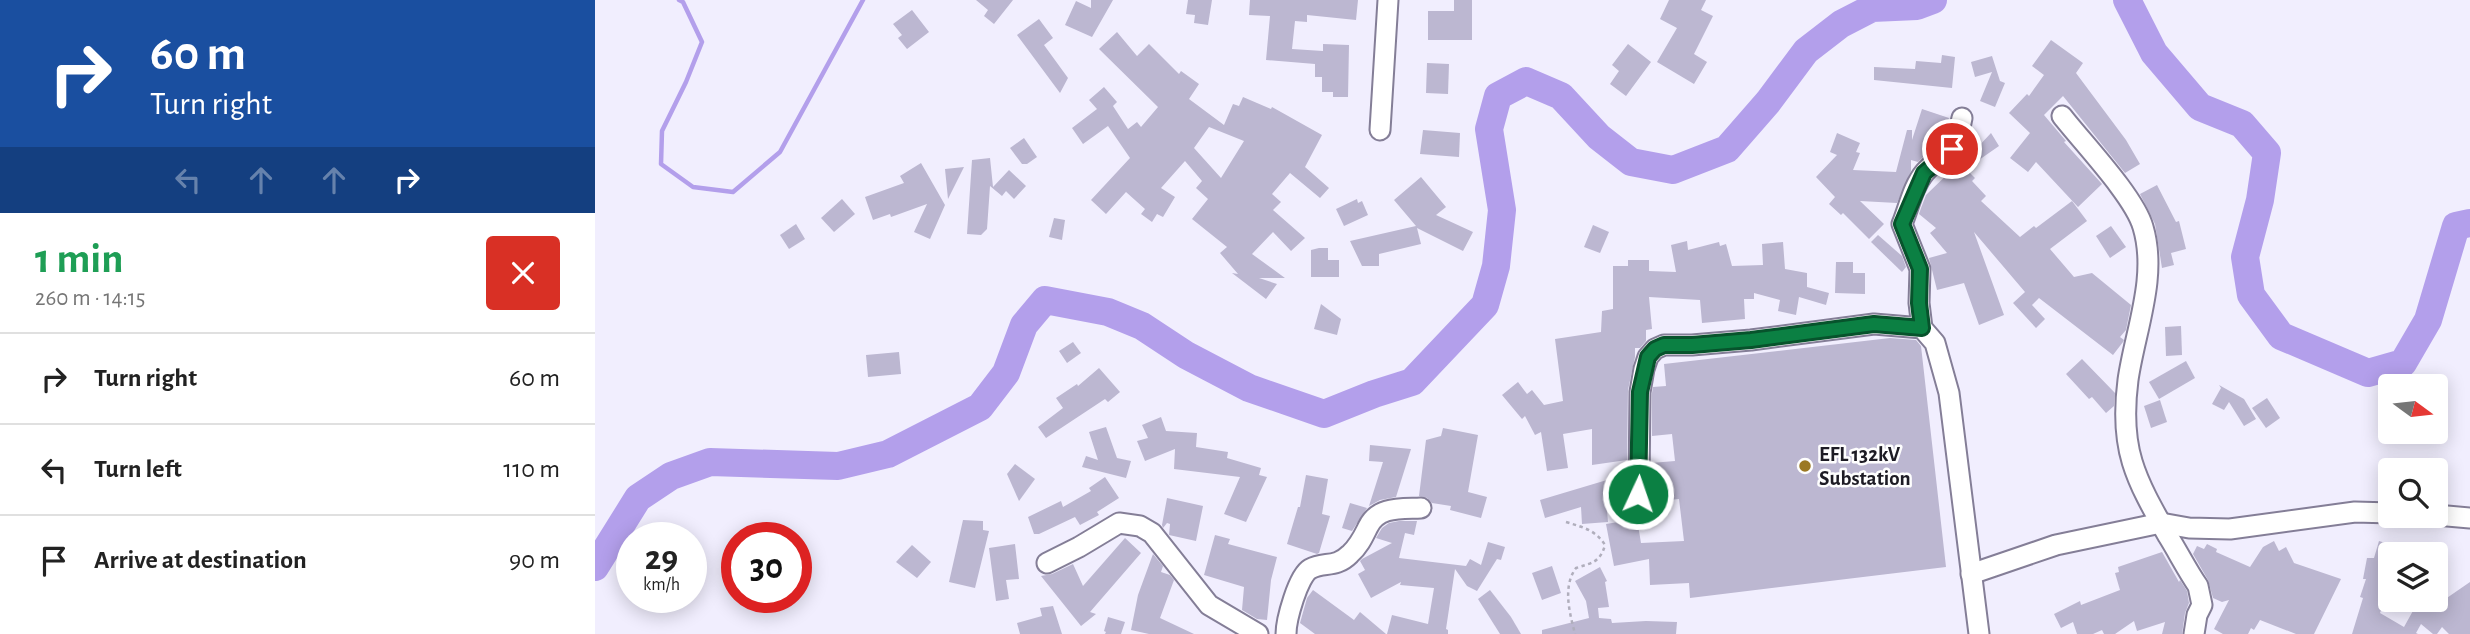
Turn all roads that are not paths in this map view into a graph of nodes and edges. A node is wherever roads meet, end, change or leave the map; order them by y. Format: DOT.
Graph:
graph roads {
  1 [pos="1388,0"];
  2 [pos="2061,116"];
  3 [pos="1962,118"];
  4 [pos="1380,130"];
  5 [pos="1922,328"];
  6 [pos="1421,508"];
  7 [pos="1627,508"];
  8 [pos="2378,513"];
  9 [pos="2448,516"];
  10 [pos="2470,518"];
  11 [pos="2161,523"];
  12 [pos="1047,563"];
  13 [pos="1971,574"];
  14 [pos="1258,634"];
  15 [pos="1286,634"];
  16 [pos="1979,634"];
  17 [pos="2195,634"];
  1 -- 4 [label="street"];
  2 -- 11 [label="street"];
  3 -- 5 [label="street"];
  5 -- 7 [label="street"];
  5 -- 13 [label="street"];
  6 -- 15 [label="street"];
  8 -- 11 [label="street"];
  9 -- 10 [label="street"];
  11 -- 13 [label="street"];
  11 -- 17 [label="street"];
  12 -- 14 [label="street"];
  13 -- 16 [label="street"];
}
